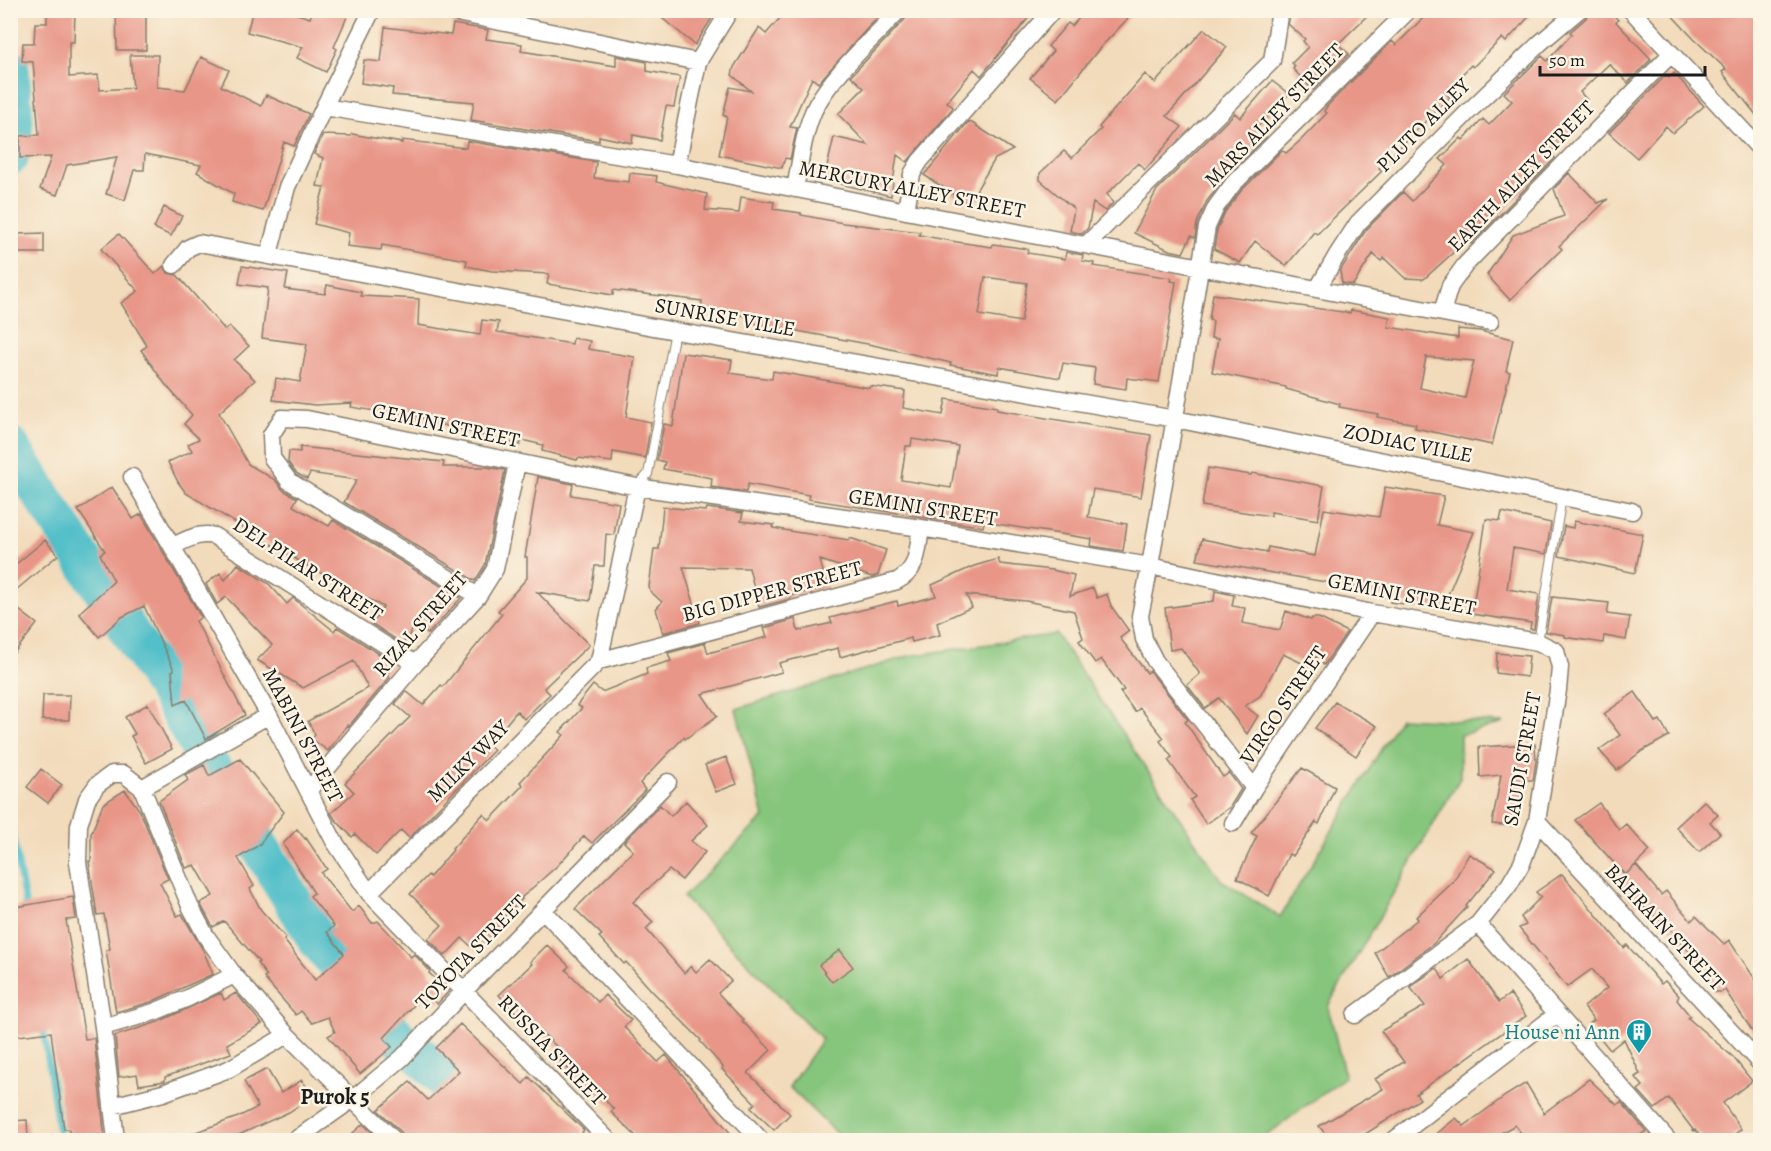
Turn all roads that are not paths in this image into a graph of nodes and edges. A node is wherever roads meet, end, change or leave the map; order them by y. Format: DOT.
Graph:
graph roads {
  1 [pos="372,10"];
  2 [pos="442,10"];
  3 [pos="730,10"];
  4 [pos="898,10"];
  5 [pos="1053,10"];
  6 [pos="1280,10"];
  7 [pos="1409,10"];
  8 [pos="1579,10"];
  9 [pos="1631,10"];
  10 [pos="1671,54"];
  11 [pos="698,62"];
  12 [pos="324,107"];
  13 [pos="1761,149"];
  14 [pos="677,165"];
  15 [pos="795,189"];
  16 [pos="906,211"];
  17 [pos="1086,245"];
  18 [pos="269,254"];
  19 [pos="174,265"];
  20 [pos="1200,267"];
  21 [pos="1318,288"];
  22 [pos="1443,312"];
  23 [pos="1490,322"];
  24 [pos="675,331"];
  25 [pos="1175,419"];
  26 [pos="517,463"];
  27 [pos="132,477"];
  28 [pos="637,487"];
  29 [pos="1562,497"];
  30 [pos="1632,511"];
  31 [pos="921,528"];
  32 [pos="173,546"];
  33 [pos="1150,566"];
  34 [pos="477,596"];
  35 [pos="1372,613"];
  36 [pos="1538,642"];
  37 [pos="1556,651"];
  38 [pos="599,661"];
  39 [pos="414,664"];
  40 [pos="269,715"];
  41 [pos="668,782"];
  42 [pos="142,788"];
  43 [pos="1254,788"];
  44 [pos="308,791"];
  45 [pos="1537,821"];
  46 [pos="1233,823"];
  47 [pos="369,893"];
  48 [pos="543,910"];
  49 [pos="1478,924"];
  50 [pos="234,975"];
  51 [pos="464,991"];
  52 [pos="1557,1014"];
  53 [pos="1355,1015"];
  54 [pos="103,1027"];
  55 [pos="287,1035"];
  56 [pos="1761,1063"];
  57 [pos="353,1099"];
  58 [pos="112,1106"];
  59 [pos="116,1140"];
  60 [pos="295,1140"];
  61 [pos="394,1140"];
  62 [pos="608,1140"];
  63 [pos="761,1140"];
  64 [pos="1394,1140"];
  65 [pos="1668,1140"];
  1 -- 12 [label="street"];
  2 -- 11 [label="street"];
  3 -- 11 [label="street"];
  4 -- 15 [label="street"];
  5 -- 16 [label="street"];
  6 -- 17 [label="street"];
  7 -- 20 [label="street, MARS ALLEY STREET"];
  8 -- 21 [label="street, PLUTO ALLEY"];
  9 -- 10 [label="street"];
  10 -- 13 [label="street"];
  10 -- 22 [label="street, EARTH ALLEY STREET"];
  11 -- 14 [label="street"];
  12 -- 14 [label="street, MERCURY ALLEY STREET"];
  12 -- 18 [label="street"];
  14 -- 15 [label="street, MERCURY ALLEY STREET"];
  15 -- 16 [label="street, MERCURY ALLEY STREET"];
  16 -- 17 [label="street, MERCURY ALLEY STREET"];
  17 -- 20 [label="street, MERCURY ALLEY STREET"];
  18 -- 19 [label="street, SUNRISE VILLE"];
  18 -- 24 [label="street, SUNRISE VILLE"];
  20 -- 21 [label="street, MERCURY ALLEY STREET"];
  20 -- 25 [label="street"];
  21 -- 22 [label="street, MERCURY ALLEY STREET"];
  22 -- 23 [label="street, MERCURY ALLEY STREET"];
  24 -- 25 [label="street, SUNRISE VILLE"];
  24 -- 28 [label="lane"];
  25 -- 29 [label="street, ZODIAC VILLE"];
  25 -- 33 [label="street"];
  26 -- 28 [label="street, GEMINI STREET"];
  26 -- 34 [label="street, RIZAL STREET"];
  26 -- 34 [label="street, GEMINI STREET"];
  27 -- 32 [label="street, MABINI STREET"];
  28 -- 31 [label="street, GEMINI STREET"];
  28 -- 38 [label="street"];
  29 -- 30 [label="street, ZODIAC VILLE"];
  29 -- 36 [label="lane"];
  31 -- 33 [label="street, GEMINI STREET"];
  31 -- 38 [label="street, BIG DIPPER STREET"];
  32 -- 39 [label="street, DEL PILAR STREET"];
  32 -- 40 [label="street, MABINI STREET"];
  33 -- 35 [label="street, GEMINI STREET"];
  33 -- 43 [label="street"];
  34 -- 39 [label="street, RIZAL STREET"];
  35 -- 36 [label="street, GEMINI STREET"];
  35 -- 43 [label="street, VIRGO STREET"];
  36 -- 37 [label="street, GEMINI STREET"];
  37 -- 45 [label="street, SAUDI STREET"];
  38 -- 47 [label="street, MILKY WAY"];
  39 -- 44 [label="street, RIZAL STREET"];
  40 -- 42 [label="street"];
  40 -- 44 [label="street, MABINI STREET"];
  41 -- 48 [label="street, TOYOTA STREET"];
  42 -- 50 [label="street"];
  42 -- 54 [label="street"];
  43 -- 46 [label="street, VIRGO STREET"];
  44 -- 47 [label="street, MABINI STREET"];
  45 -- 49 [label="street, SAUDI STREET"];
  45 -- 56 [label="street, BAHRAIN STREET"];
  47 -- 51 [label="street, MABINI STREET"];
  48 -- 51 [label="street, TOYOTA STREET"];
  48 -- 63 [label="street"];
  49 -- 52 [label="street"];
  49 -- 53 [label="street, SAUDI STREET"];
  50 -- 54 [label="street"];
  50 -- 55 [label="street"];
  51 -- 57 [label="street, TOYOTA STREET"];
  51 -- 62 [label="street, RUSSIA STREET"];
  52 -- 64 [label="street"];
  52 -- 65 [label="street"];
  54 -- 58 [label="street"];
  55 -- 57 [label="street"];
  55 -- 58 [label="street"];
  57 -- 60 [label="street, TOYOTA STREET"];
  57 -- 61 [label="street"];
  58 -- 59 [label="street"];
}
